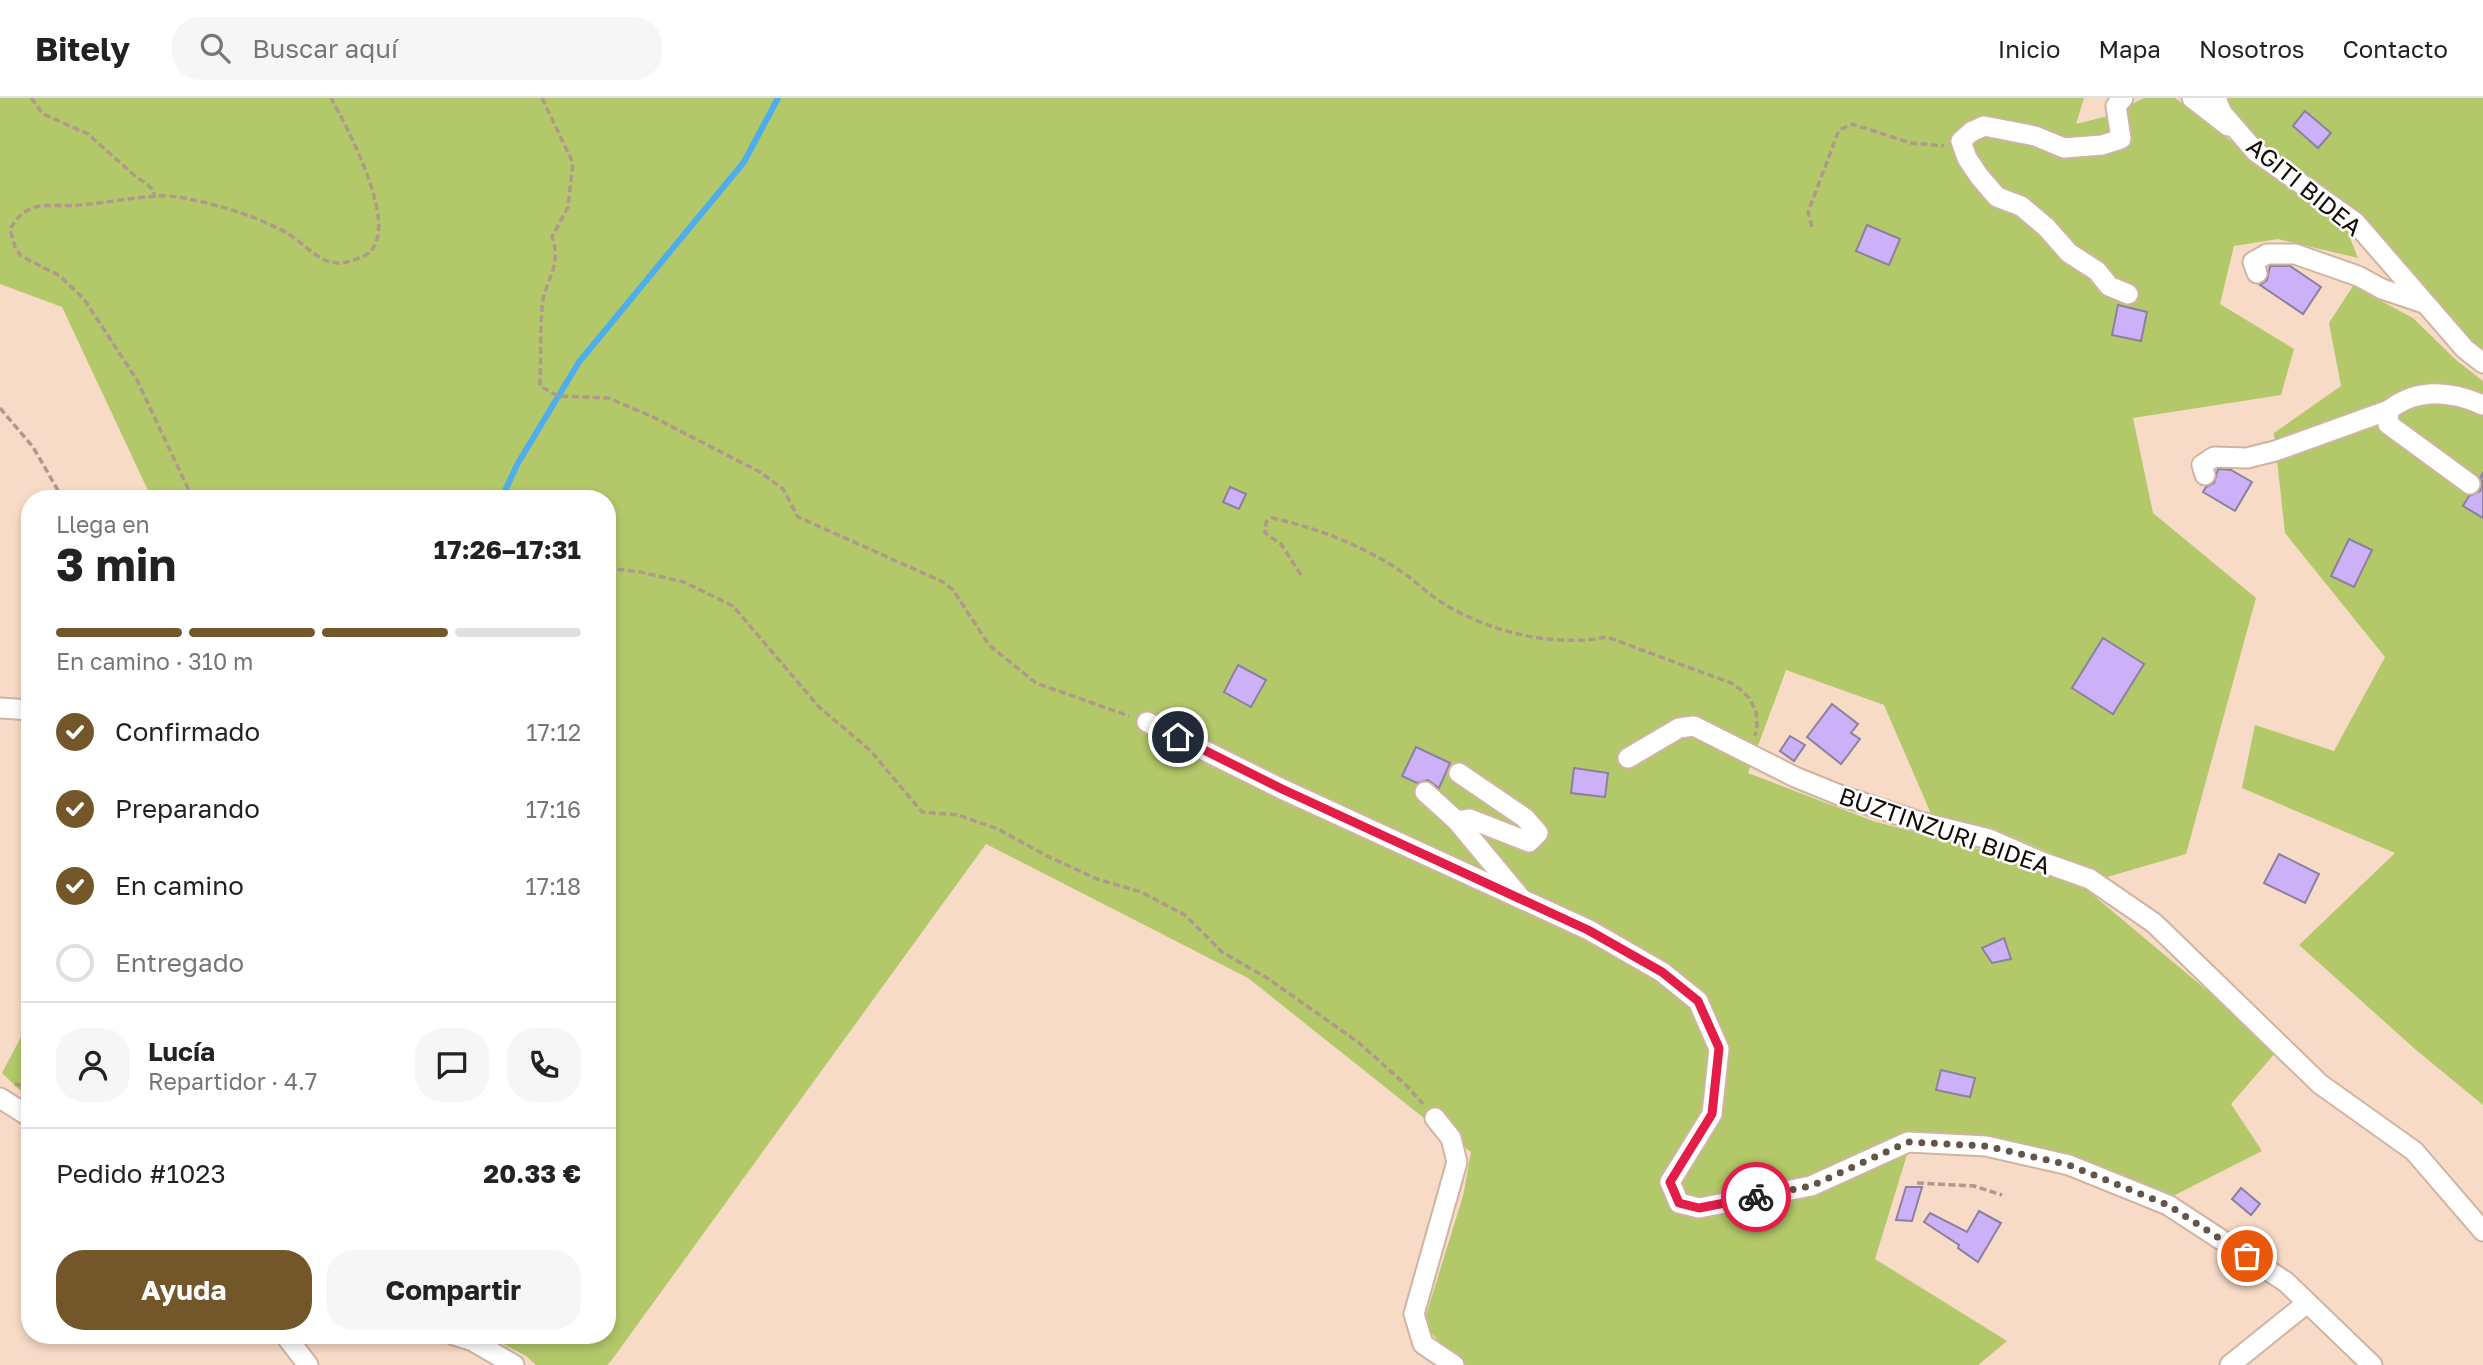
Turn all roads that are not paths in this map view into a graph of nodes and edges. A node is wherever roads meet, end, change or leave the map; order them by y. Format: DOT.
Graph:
graph roads {
  1 [pos="2123,98"];
  2 [pos="2192,98"];
  3 [pos="2216,98"];
  4 [pos="2243,137"];
  5 [pos="2257,273"];
  6 [pos="2127,294"];
  7 [pos="2426,304"];
  8 [pos="2483,363"];
  9 [pos="2483,405"];
  10 [pos="2389,410"];
  11 [pos="2204,475"];
  12 [pos="2470,484"];
  13 [pos="0,708"];
  14 [pos="21,709"];
  15 [pos="1147,722"];
  16 [pos="1628,758"];
  17 [pos="1459,773"];
  18 [pos="1425,792"];
  19 [pos="1457,821"];
  20 [pos="1523,900"];
  21 [pos="0,1098"];
  22 [pos="21,1111"];
  23 [pos="1436,1118"];
  24 [pos="2483,1231"];
  25 [pos="2307,1303"];
  26 [pos="292,1344"];
  27 [pos="476,1344"];
  28 [pos="308,1365"];
  29 [pos="514,1365"];
  30 [pos="1454,1365"];
  31 [pos="2230,1365"];
  32 [pos="2372,1365"];
  1 -- 6 [label="street"];
  2 -- 4 [label="street"];
  3 -- 4 [label="street, AGITI BIDEA"];
  4 -- 7 [label="street, AGITI BIDEA"];
  5 -- 7 [label="street"];
  7 -- 8 [label="street, AGITI BIDEA"];
  9 -- 10 [label="street"];
  10 -- 11 [label="street"];
  10 -- 12 [label="street"];
  13 -- 14 [label="street"];
  15 -- 20 [label="street"];
  16 -- 24 [label="street, BUZTINZURI BIDEA"];
  17 -- 19 [label="street"];
  18 -- 19 [label="street"];
  19 -- 20 [label="street"];
  20 -- 25 [label="street"];
  21 -- 22 [label="street"];
  23 -- 30 [label="street"];
  25 -- 31 [label="street"];
  25 -- 32 [label="street"];
  26 -- 28 [label="street"];
  27 -- 29 [label="street"];
}
